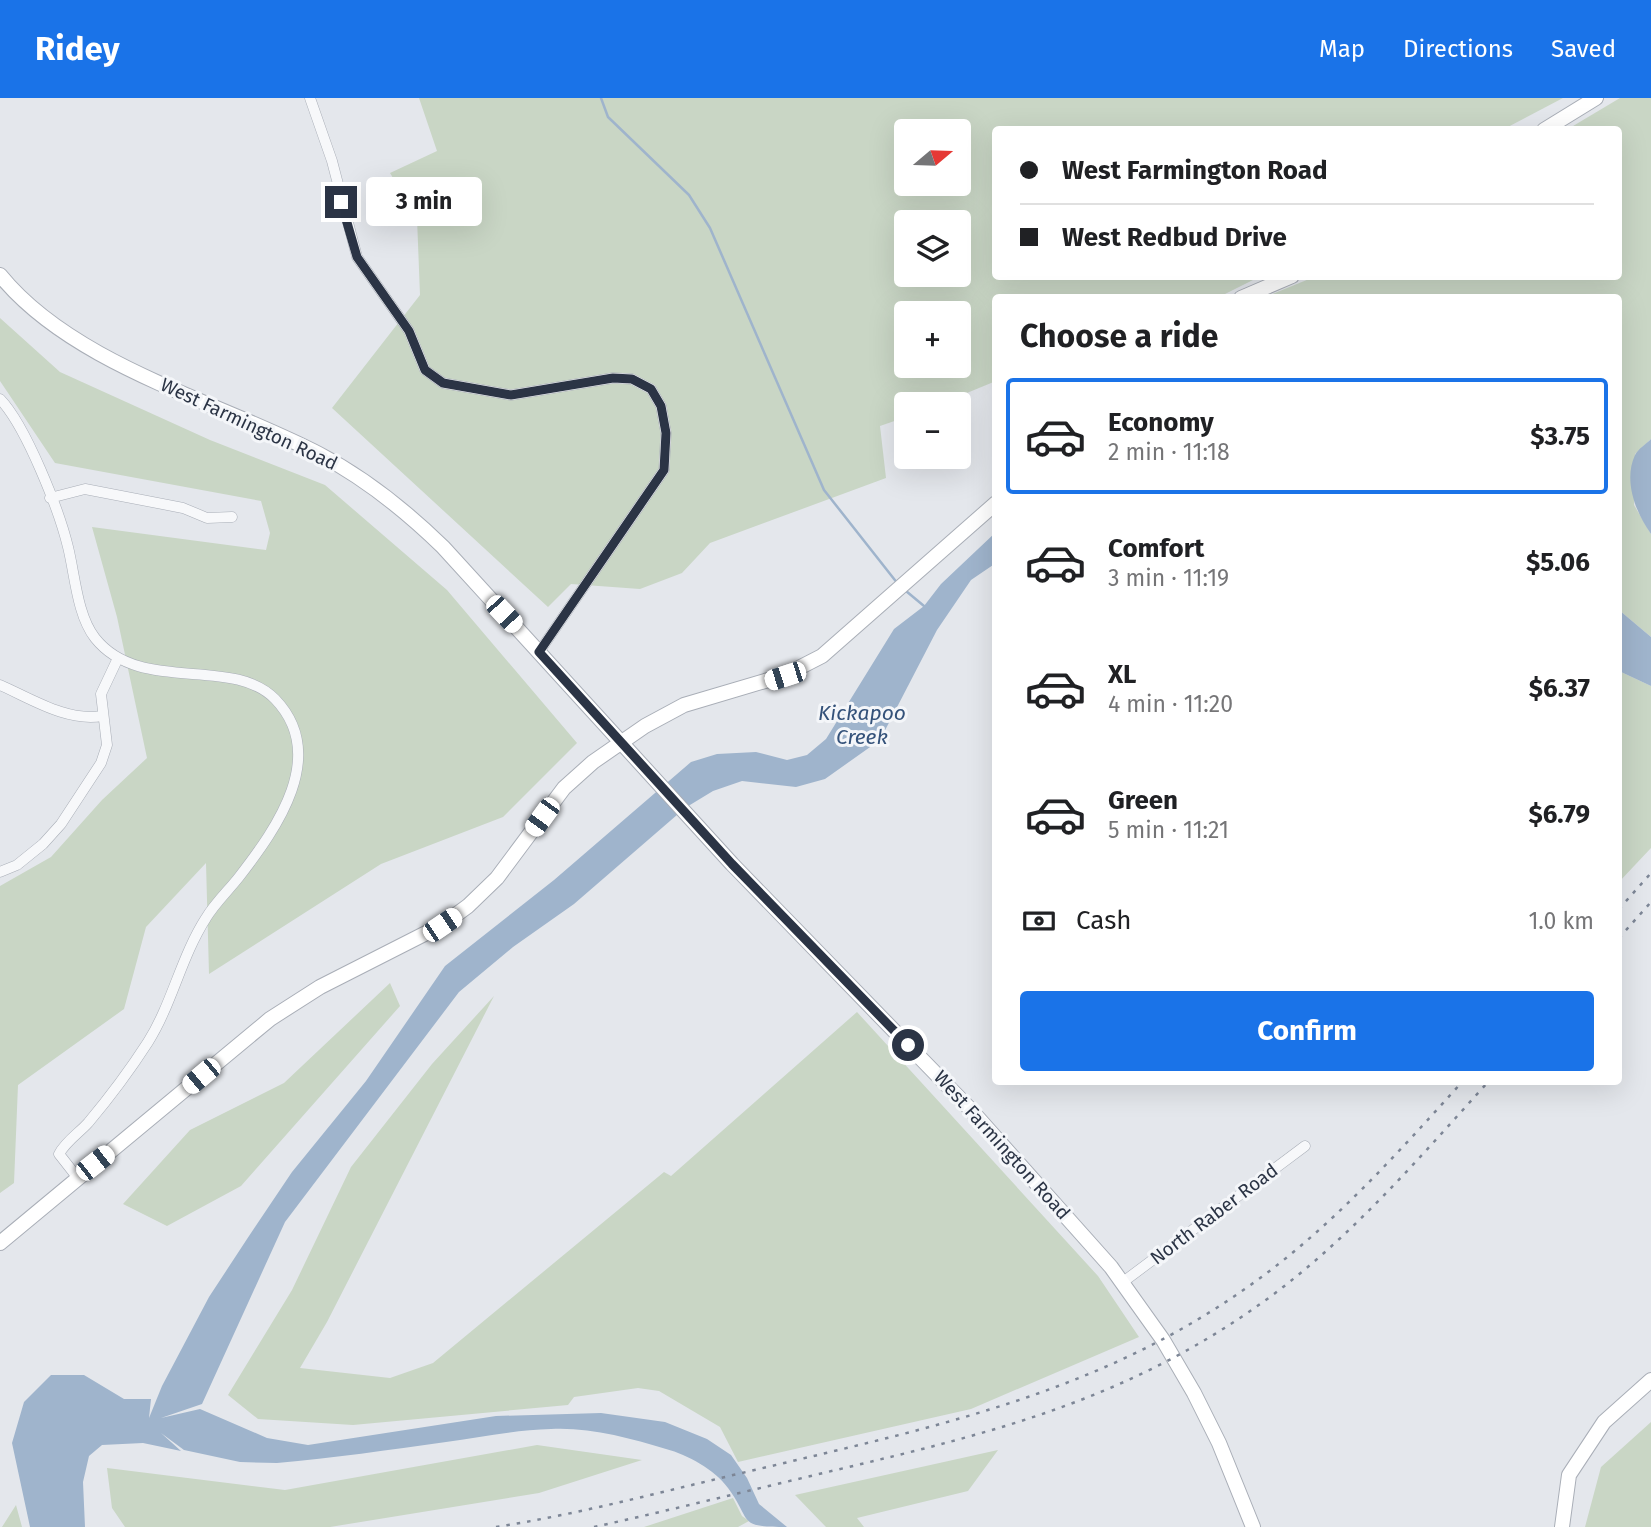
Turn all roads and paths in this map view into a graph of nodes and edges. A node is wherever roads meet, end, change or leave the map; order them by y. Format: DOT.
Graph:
graph roads {
  1 [pos="310,98"];
  2 [pos="1595,98"];
  3 [pos="1550,126"];
  4 [pos="0,275"];
  5 [pos="1283,280"];
  6 [pos="1250,294"];
  7 [pos="0,399"];
  8 [pos="50,498"];
  9 [pos="992,506"];
  10 [pos="232,517"];
  11 [pos="539,652"];
  12 [pos="118,658"];
  13 [pos="0,685"];
  14 [pos="102,716"];
  15 [pos="621,742"];
  16 [pos="0,872"];
  17 [pos="1306,1146"];
  18 [pos="77,1177"];
  19 [pos="0,1243"];
  20 [pos="1123,1282"];
  21 [pos="1651,1380"];
  22 [pos="1253,1527"];
  23 [pos="1562,1527"];
  1 -- 11 [label="street"];
  2 -- 3 [label="main road"];
  4 -- 11 [label="main road, West Farmington Road"];
  5 -- 6 [label="main road"];
  7 -- 8 [label="street"];
  8 -- 10 [label="street"];
  8 -- 12 [label="street"];
  9 -- 15 [label="main road"];
  11 -- 15 [label="main road, West Farmington Road"];
  12 -- 14 [label="street"];
  12 -- 18 [label="street"];
  13 -- 14 [label="street"];
  14 -- 16 [label="street"];
  15 -- 18 [label="main road"];
  15 -- 20 [label="main road, West Farmington Road"];
  17 -- 20 [label="street, North Raber Road"];
  18 -- 19 [label="main road"];
  20 -- 22 [label="main road, West Farmington Road"];
  21 -- 23 [label="main road"];
}
